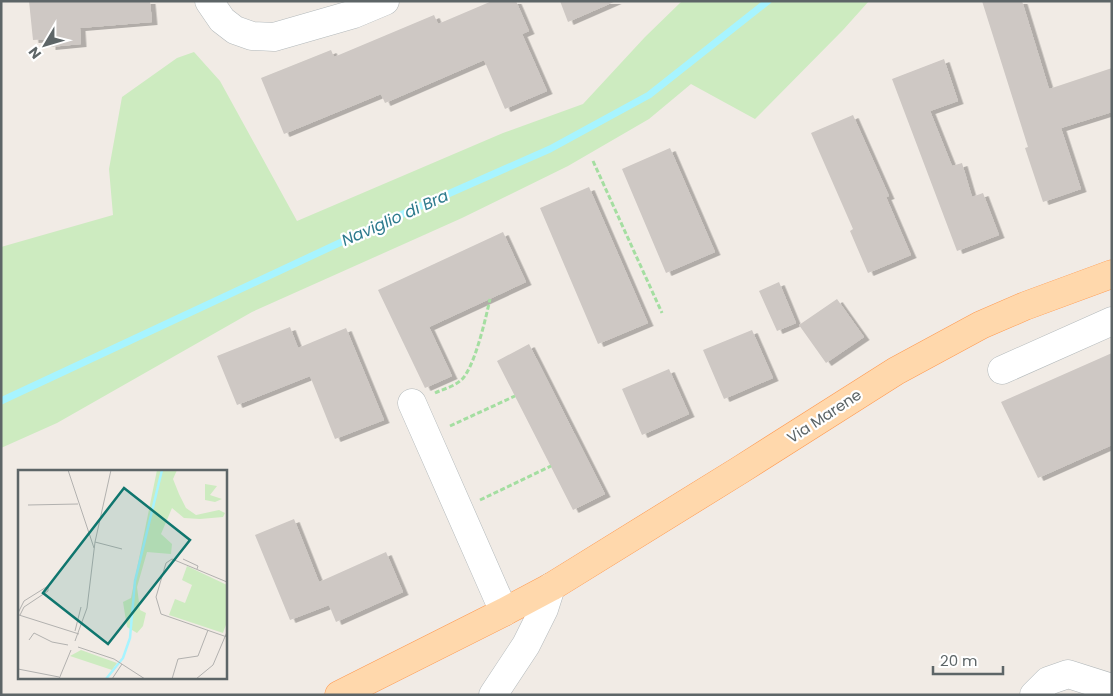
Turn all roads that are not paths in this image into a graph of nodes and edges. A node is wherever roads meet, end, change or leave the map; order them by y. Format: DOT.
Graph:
graph roads {
  1 [pos="209,1"];
  2 [pos="385,1"];
  3 [pos="1112,274"];
  4 [pos="1112,321"];
  5 [pos="1002,370"];
  6 [pos="412,403"];
  7 [pos="551,587"];
  8 [pos="504,612"];
  9 [pos="1112,688"];
  10 [pos="339,695"];
  11 [pos="493,695"];
  12 [pos="1034,695"];
  1 -- 2 [label="street"];
  3 -- 7 [label="main road, Via Marene"];
  4 -- 5 [label="street"];
  6 -- 8 [label="street"];
  7 -- 8 [label="main road, Via Marene"];
  7 -- 11 [label="street"];
  8 -- 10 [label="main road, Via Marene"];
  9 -- 12 [label="street"];
}
